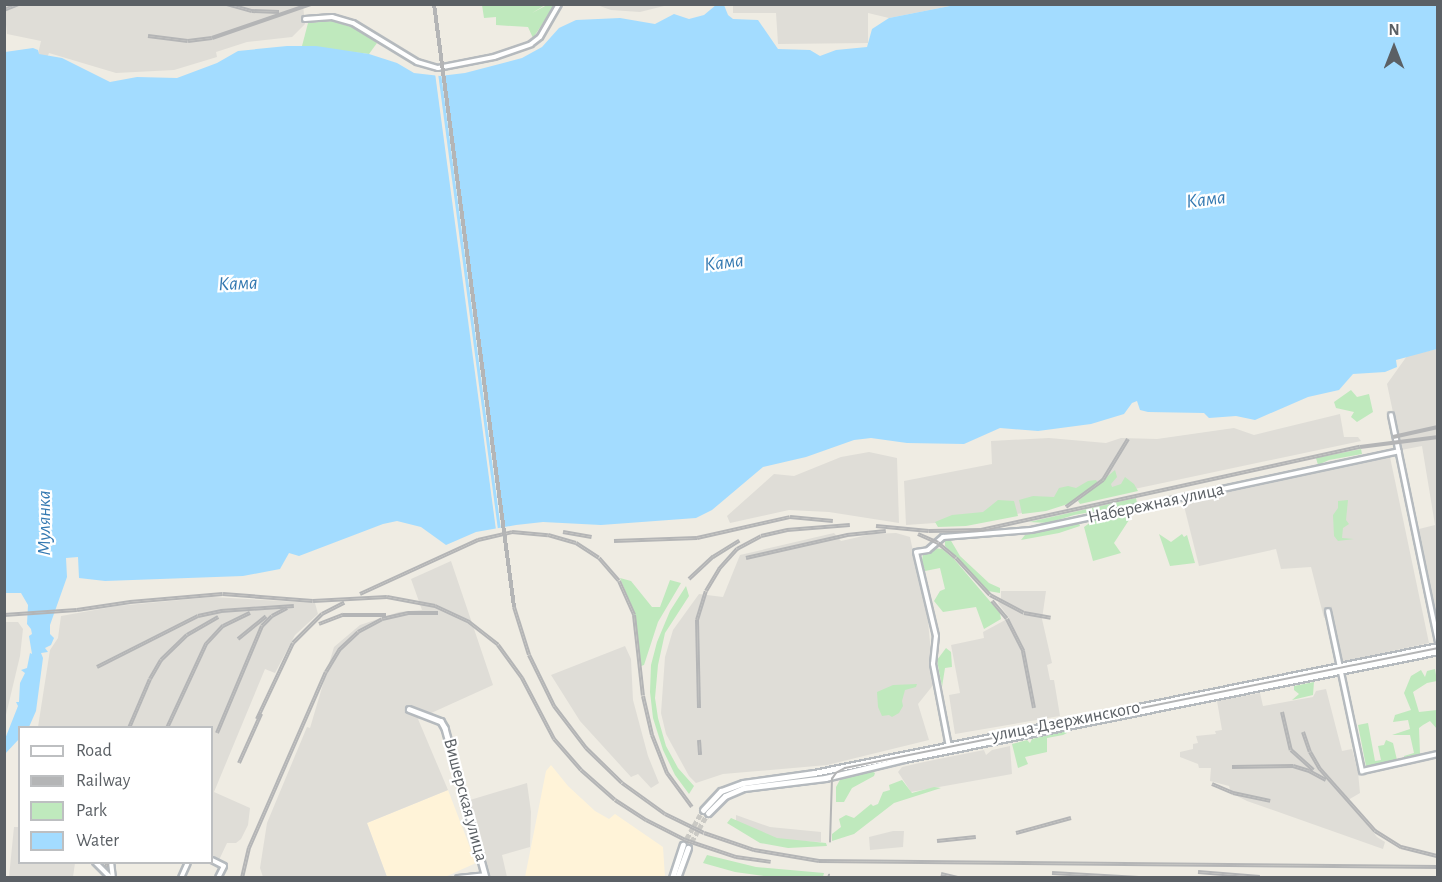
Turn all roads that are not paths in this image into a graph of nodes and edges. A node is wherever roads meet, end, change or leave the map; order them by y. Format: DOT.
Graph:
graph roads {
  1 [pos="559,4"];
  2 [pos="305,19"];
  3 [pos="1391,415"];
  4 [pos="1399,451"];
  5 [pos="1328,611"];
  6 [pos="1437,644"];
  7 [pos="1437,651"];
  8 [pos="1340,669"];
  9 [pos="409,709"];
  10 [pos="949,748"];
  11 [pos="1437,754"];
  12 [pos="706,812"];
  13 [pos="213,860"];
  14 [pos="97,864"];
  15 [pos="187,864"];
  16 [pos="485,876"];
  17 [pos="458,877"];
  18 [pos="112,878"];
  19 [pos="181,878"];
  20 [pos="218,878"];
  21 [pos="672,878"];
  22 [pos="677,878"];
  1 -- 2 [label="street"];
  3 -- 4 [label="street"];
  4 -- 6 [label="street"];
  4 -- 10 [label="street, Набережная улица"];
  5 -- 8 [label="street"];
  6 -- 8 [label="main road, улица Дзержинского"];
  7 -- 8 [label="main road, улица Дзержинского"];
  8 -- 10 [label="main road, улица Дзержинского"];
  8 -- 11 [label="street"];
  9 -- 16 [label="street, Вишерская улица"];
  10 -- 12 [label="main road, улица Дзержинского"];
  13 -- 20 [label="street"];
  14 -- 18 [label="street"];
  15 -- 19 [label="street"];
  16 -- 17 [label="street"];
  21 -- 22 [label="main road"];
}
